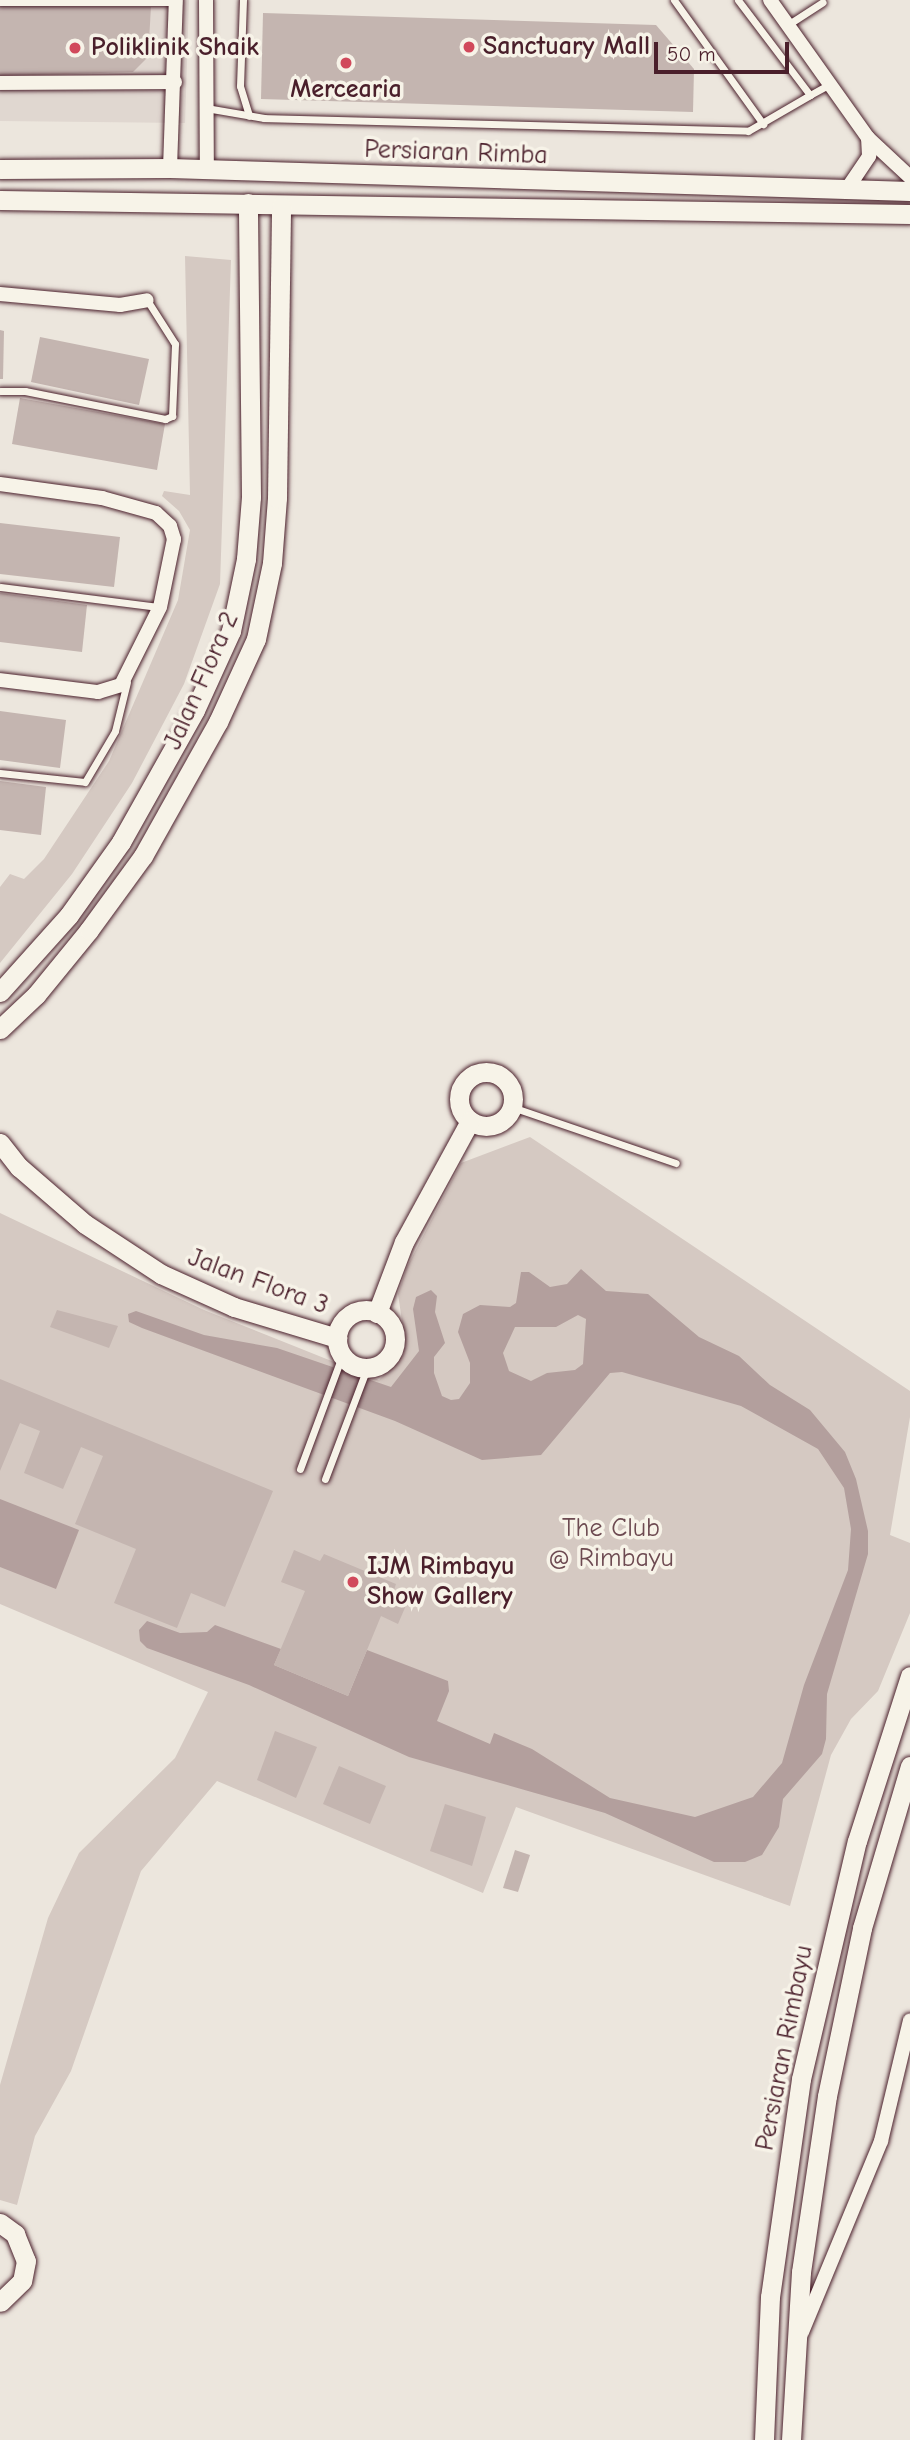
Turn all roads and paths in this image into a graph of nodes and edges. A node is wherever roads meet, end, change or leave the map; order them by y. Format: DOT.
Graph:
graph roads {
  1 [pos="206,0"];
  2 [pos="243,0"];
  3 [pos="674,0"];
  4 [pos="738,0"];
  5 [pos="770,0"];
  6 [pos="176,1"];
  7 [pos="0,2"];
  8 [pos="823,2"];
  9 [pos="789,24"];
  10 [pos="175,82"];
  11 [pos="0,83"];
  12 [pos="830,84"];
  13 [pos="810,95"];
  14 [pos="206,108"];
  15 [pos="249,116"];
  16 [pos="763,124"];
  17 [pos="868,138"];
  18 [pos="170,168"];
  19 [pos="0,169"];
  20 [pos="207,172"];
  21 [pos="910,177"];
  22 [pos="847,189"];
  23 [pos="910,191"];
  24 [pos="0,200"];
  25 [pos="248,203"];
  26 [pos="281,206"];
  27 [pos="910,214"];
  28 [pos="0,293"];
  29 [pos="146,300"];
  30 [pos="0,391"];
  31 [pos="0,484"];
  32 [pos="0,587"];
  33 [pos="160,607"];
  34 [pos="129,675"];
  35 [pos="0,680"];
  36 [pos="0,773"];
  37 [pos="0,992"];
  38 [pos="0,1029"];
  39 [pos="512,1107"];
  40 [pos="470,1121"];
  41 [pos="0,1143"];
  42 [pos="676,1163"];
  43 [pos="377,1313"];
  44 [pos="339,1352"];
  45 [pos="366,1370"];
  46 [pos="300,1469"];
  47 [pos="325,1479"];
  48 [pos="910,1676"];
  49 [pos="910,1766"];
  50 [pos="910,2020"];
  51 [pos="0,2223"];
  52 [pos="0,2302"];
  53 [pos="796,2345"];
  54 [pos="764,2440"];
  55 [pos="792,2440"];
  1 -- 14 [label="street"];
  2 -- 15 [label="lane"];
  3 -- 16 [label="lane"];
  4 -- 13 [label="lane"];
  5 -- 9 [label="street"];
  6 -- 7 [label="lane"];
  6 -- 10 [label="street"];
  8 -- 9 [label="lane"];
  9 -- 12 [label="street"];
  10 -- 11 [label="street"];
  10 -- 18 [label="street"];
  12 -- 13 [label="lane"];
  12 -- 17 [label="street"];
  13 -- 16 [label="lane"];
  14 -- 15 [label="lane"];
  14 -- 20 [label="street"];
  15 -- 16 [label="lane"];
  17 -- 21 [label="street"];
  17 -- 22 [label="street"];
  18 -- 19 [label="street, Persiaran Rimba"];
  18 -- 20 [label="street, Persiaran Rimba"];
  20 -- 22 [label="street, Persiaran Rimba"];
  22 -- 23 [label="street, Persiaran Rimba"];
  24 -- 25 [label="street, Persiaran Rimba"];
  25 -- 26 [label="street, Persiaran Rimba"];
  25 -- 37 [label="street, Jalan Flora 2"];
  26 -- 27 [label="street, Persiaran Rimba"];
  26 -- 38 [label="street, Jalan Flora 2"];
  28 -- 29 [label="street"];
  29 -- 30 [label="lane"];
  31 -- 33 [label="street"];
  32 -- 33 [label="lane"];
  33 -- 34 [label="street"];
  34 -- 35 [label="street"];
  34 -- 36 [label="lane"];
  39 -- 40 [label="street"];
  39 -- 40 [label="street"];
  39 -- 42 [label="lane"];
  40 -- 43 [label="street"];
  41 -- 44 [label="street, Jalan Flora 3"];
  43 -- 44 [label="street"];
  43 -- 45 [label="street"];
  44 -- 45 [label="street"];
  44 -- 46 [label="lane"];
  45 -- 47 [label="lane"];
  48 -- 54 [label="street, Persiaran Rimbayu"];
  49 -- 53 [label="street, Persiaran Rimbayu"];
  50 -- 53 [label="street"];
  51 -- 52 [label="street"];
  53 -- 55 [label="street, Persiaran Rimbayu"];
}
